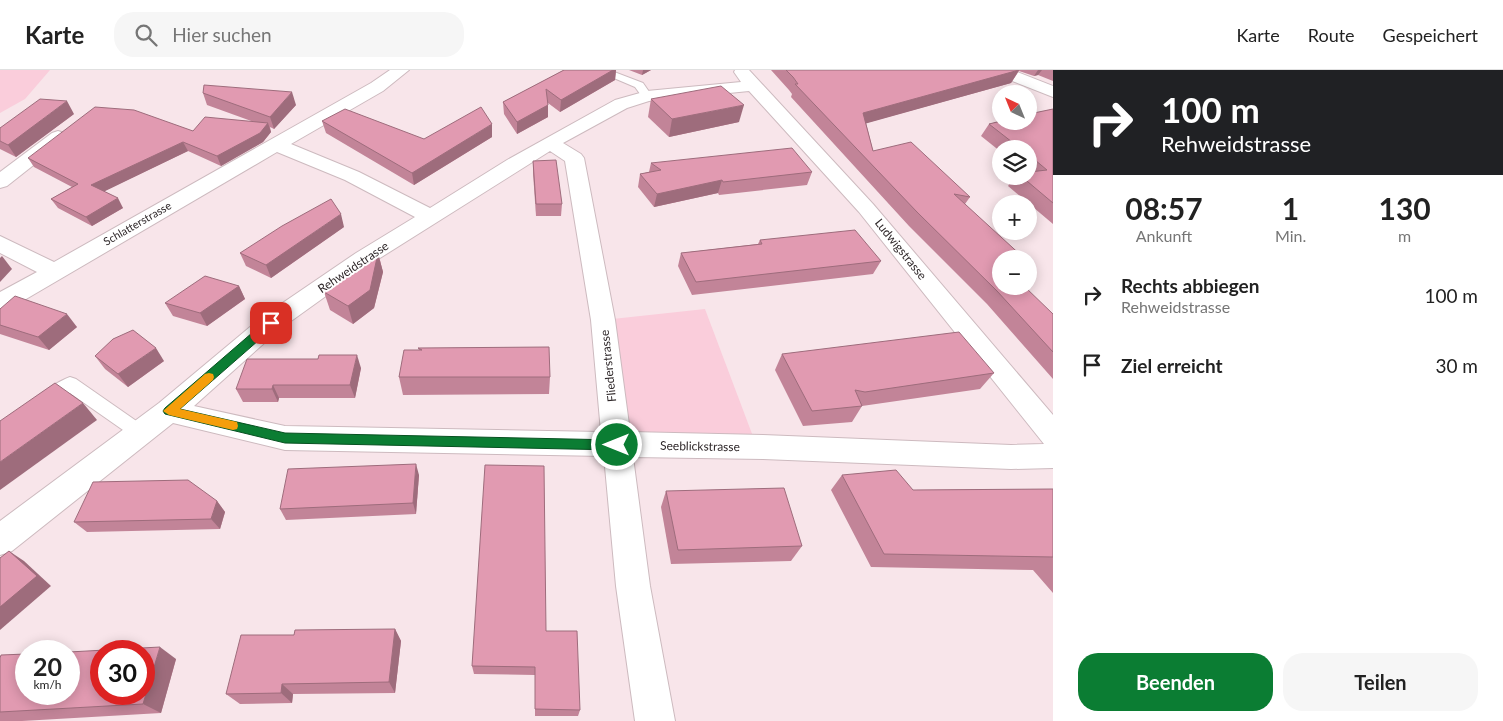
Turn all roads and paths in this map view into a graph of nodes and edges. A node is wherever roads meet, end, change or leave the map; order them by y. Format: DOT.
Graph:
graph roads {
  1 [pos="401,70"];
  2 [pos="600,70"];
  3 [pos="998,70"];
  4 [pos="747,78"];
  5 [pos="1053,92"];
  6 [pos="647,96"];
  7 [pos="72,126"];
  8 [pos="552,144"];
  9 [pos="276,145"];
  10 [pos="0,182"];
  11 [pos="430,216"];
  12 [pos="0,243"];
  13 [pos="55,271"];
  14 [pos="0,303"];
  15 [pos="31,411"];
  16 [pos="169,411"];
  17 [pos="138,432"];
  18 [pos="1053,435"];
  19 [pos="617,445"];
  20 [pos="1053,456"];
  21 [pos="0,540"];
  22 [pos="655,721"];
  1 -- 9 [label="street, Schlatterstrasse"];
  2 -- 6 [label="lane"];
  3 -- 5 [label="street"];
  4 -- 6 [label="street, Rehweidstrasse"];
  4 -- 18 [label="street, Ludwigstrasse"];
  6 -- 8 [label="street, Rehweidstrasse"];
  7 -- 10 [label="street"];
  8 -- 11 [label="street, Rehweidstrasse"];
  8 -- 19 [label="street, Fliederstrasse"];
  9 -- 11 [label="street"];
  9 -- 13 [label="street, Schlatterstrasse"];
  11 -- 16 [label="street, Rehweidstrasse"];
  12 -- 13 [label="street"];
  13 -- 14 [label="street, Schlatterstrasse"];
  15 -- 17 [label="lane"];
  16 -- 17 [label="street, Rehweidstrasse"];
  16 -- 19 [label="street, Seeblickstrasse"];
  17 -- 21 [label="street, Rehweidstrasse"];
  19 -- 20 [label="street, Seeblickstrasse"];
  19 -- 22 [label="street, Fliederstrasse"];
}
